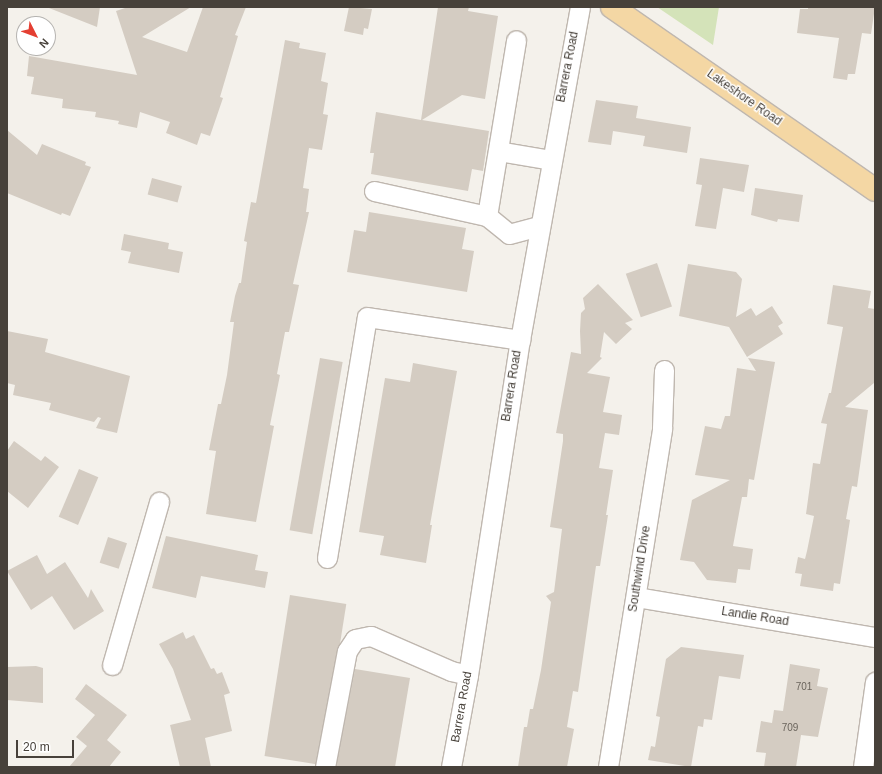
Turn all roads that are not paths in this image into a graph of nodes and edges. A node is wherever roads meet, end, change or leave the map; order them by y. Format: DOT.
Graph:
graph roads {
  1 [pos="580,7"];
  2 [pos="612,7"];
  3 [pos="516,40"];
  4 [pos="498,151"];
  5 [pos="551,160"];
  6 [pos="374,190"];
  7 [pos="875,190"];
  8 [pos="487,216"];
  9 [pos="539,226"];
  10 [pos="520,340"];
  11 [pos="664,370"];
  12 [pos="159,502"];
  13 [pos="327,558"];
  14 [pos="636,597"];
  15 [pos="875,637"];
  16 [pos="112,665"];
  17 [pos="468,675"];
  18 [pos="875,682"];
  19 [pos="325,767"];
  20 [pos="451,767"];
  21 [pos="608,767"];
  22 [pos="863,767"];
  1 -- 5 [label="street, Barrera Road"];
  2 -- 7 [label="main road, Lakeshore Road"];
  3 -- 4 [label="street"];
  4 -- 5 [label="street"];
  4 -- 8 [label="street"];
  5 -- 9 [label="street, Barrera Road"];
  6 -- 8 [label="street"];
  8 -- 9 [label="street"];
  9 -- 10 [label="street, Barrera Road"];
  10 -- 13 [label="street"];
  10 -- 17 [label="street, Barrera Road"];
  11 -- 14 [label="street, Southwind Drive"];
  12 -- 16 [label="street"];
  14 -- 15 [label="street, Landie Road"];
  14 -- 21 [label="street, Southwind Drive"];
  17 -- 19 [label="street"];
  17 -- 20 [label="street, Barrera Road"];
  18 -- 22 [label="street"];
}
